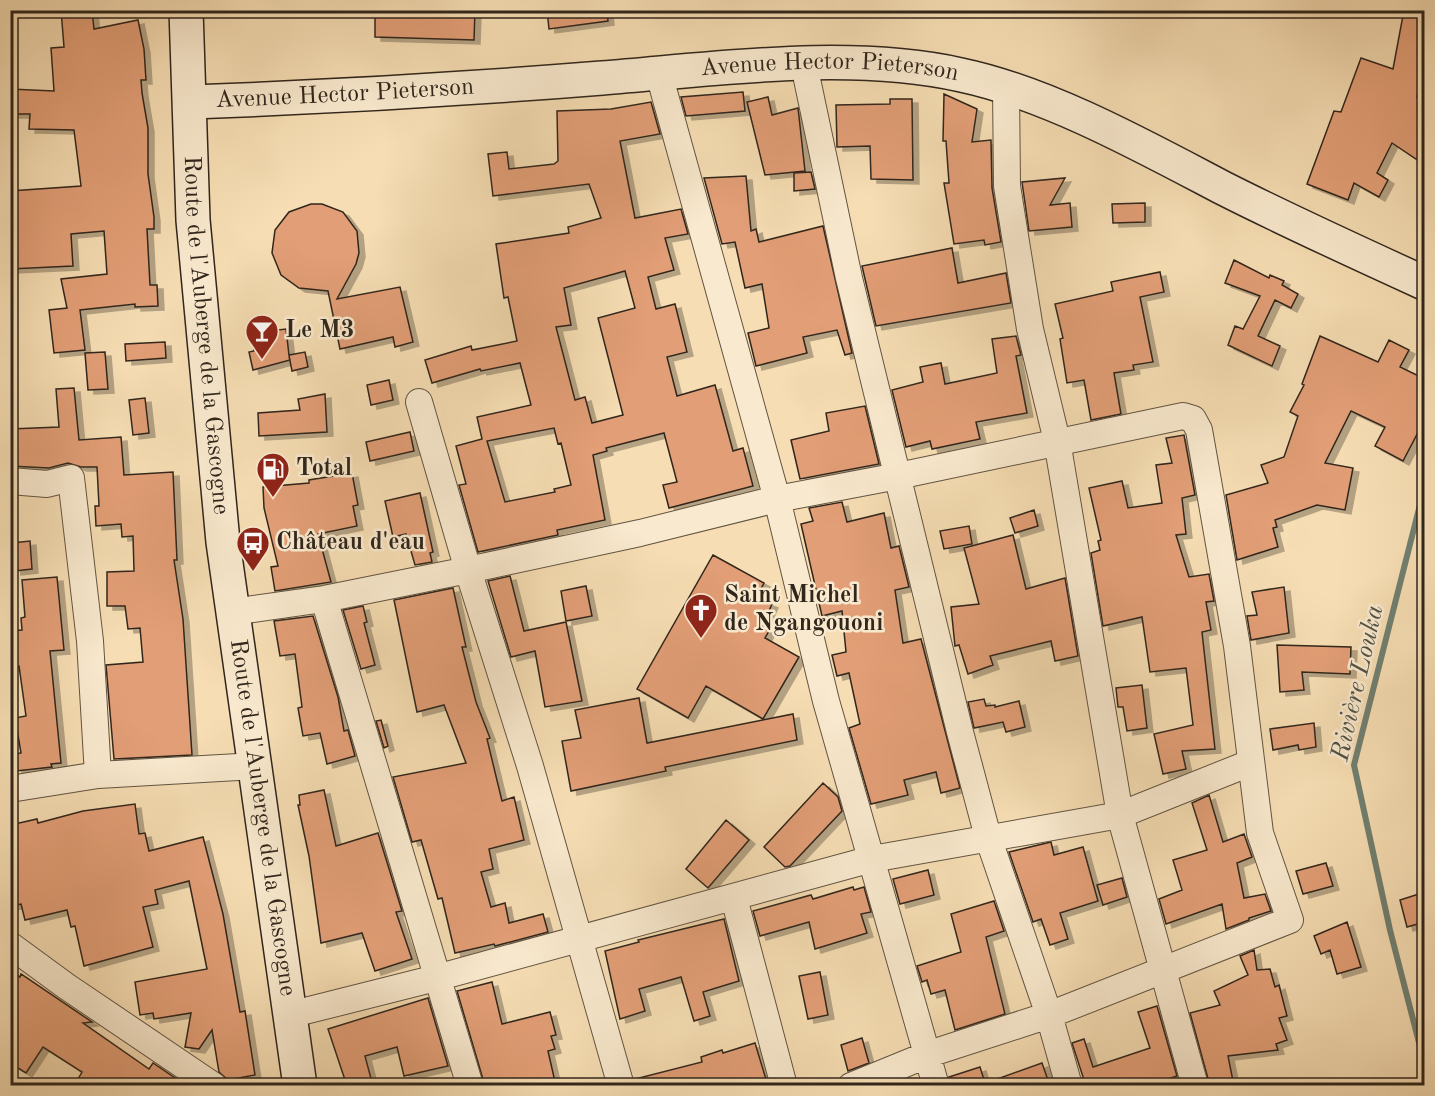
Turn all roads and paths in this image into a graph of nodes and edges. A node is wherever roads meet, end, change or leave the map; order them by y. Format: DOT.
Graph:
graph roads {
  1 [pos="186,10"];
  2 [pos="804,65"];
  3 [pos="658,74"];
  4 [pos="1006,87"];
  5 [pos="191,102"];
  6 [pos="1425,283"];
  7 [pos="419,402"];
  8 [pos="1057,441"];
  9 [pos="898,476"];
  10 [pos="10,481"];
  11 [pos="777,499"];
  12 [pos="468,570"];
  13 [pos="324,599"];
  14 [pos="231,612"];
  15 [pos="1250,763"];
  16 [pos="256,766"];
  17 [pos="98,775"];
  18 [pos="10,789"];
  19 [pos="1120,815"];
  20 [pos="988,837"];
  21 [pos="872,859"];
  22 [pos="734,898"];
  23 [pos="580,938"];
  24 [pos="10,945"];
  25 [pos="1161,972"];
  26 [pos="436,978"];
  27 [pos="1049,1014"];
  28 [pos="289,1015"];
  29 [pos="928,1054"];
  30 [pos="214,1086"];
  31 [pos="300,1086"];
  32 [pos="470,1086"];
  33 [pos="621,1086"];
  34 [pos="784,1086"];
  35 [pos="851,1086"];
  36 [pos="936,1086"];
  37 [pos="1069,1086"];
  38 [pos="1195,1086"];
  1 -- 5 [label="street, Route de l'Auberge de la Gascogne"];
  2 -- 3 [label="street, Avenue Hector Pieterson"];
  2 -- 4 [label="street, Avenue Hector Pieterson"];
  2 -- 9 [label="street"];
  3 -- 5 [label="street, Avenue Hector Pieterson"];
  3 -- 11 [label="street"];
  4 -- 6 [label="street, Avenue Hector Pieterson"];
  4 -- 8 [label="street"];
  5 -- 14 [label="street, Route de l'Auberge de la Gascogne"];
  7 -- 12 [label="street"];
  8 -- 9 [label="street"];
  8 -- 15 [label="street"];
  8 -- 19 [label="street"];
  9 -- 11 [label="street"];
  9 -- 20 [label="street"];
  10 -- 17 [label="street"];
  11 -- 12 [label="street"];
  11 -- 21 [label="street"];
  12 -- 13 [label="street"];
  12 -- 23 [label="street"];
  13 -- 14 [label="street"];
  13 -- 26 [label="street"];
  14 -- 16 [label="street, Route de l'Auberge de la Gascogne"];
  15 -- 19 [label="street"];
  15 -- 25 [label="street"];
  16 -- 17 [label="street"];
  16 -- 28 [label="street, Route de l'Auberge de la Gascogne"];
  17 -- 18 [label="street"];
  19 -- 20 [label="street"];
  19 -- 25 [label="street"];
  20 -- 21 [label="street"];
  20 -- 27 [label="street"];
  21 -- 22 [label="street"];
  21 -- 29 [label="street"];
  22 -- 23 [label="street"];
  22 -- 34 [label="street"];
  23 -- 26 [label="street"];
  23 -- 33 [label="street"];
  24 -- 30 [label="street"];
  25 -- 27 [label="street"];
  25 -- 38 [label="street"];
  26 -- 28 [label="street"];
  26 -- 32 [label="street"];
  27 -- 29 [label="street"];
  27 -- 37 [label="street"];
  28 -- 31 [label="street, Route de l'Auberge de la Gascogne"];
  29 -- 35 [label="street"];
  29 -- 36 [label="street"];
}
